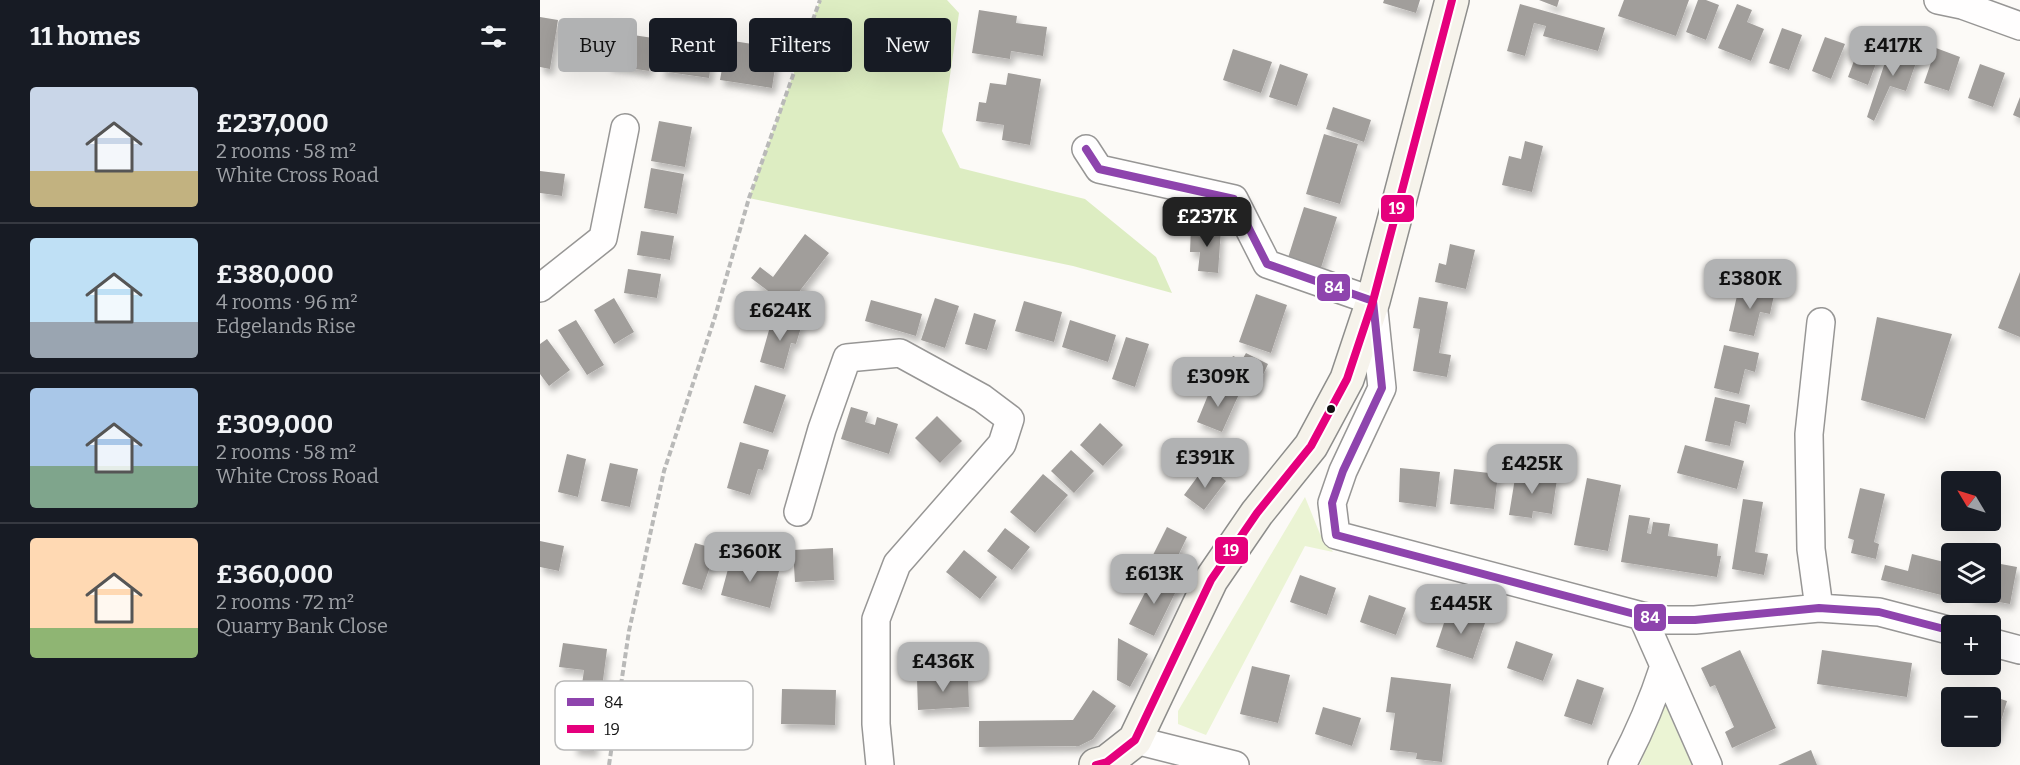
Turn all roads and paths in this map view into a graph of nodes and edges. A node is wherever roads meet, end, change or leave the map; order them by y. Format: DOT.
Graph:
graph roads {
  1 [pos="820,0"];
  2 [pos="1452,0"];
  3 [pos="1955,2"];
  4 [pos="2020,26"];
  5 [pos="625,128"];
  6 [pos="1086,149"];
  7 [pos="540,288"];
  8 [pos="1372,301"];
  9 [pos="1821,322"];
  10 [pos="798,512"];
  11 [pos="1819,608"];
  12 [pos="1642,616"];
  13 [pos="1941,628"];
  14 [pos="2001,645"];
  15 [pos="2020,650"];
  16 [pos="1664,666"];
  17 [pos="621,681"];
  18 [pos="1135,740"];
  19 [pos="611,750"];
  20 [pos="609,765"];
  21 [pos="879,765"];
  22 [pos="1096,765"];
  23 [pos="1235,765"];
  24 [pos="1622,765"];
  25 [pos="1707,765"];
  1 -- 17 [label="path"];
  2 -- 8 [label="street"];
  3 -- 4 [label="street"];
  5 -- 7 [label="street"];
  6 -- 8 [label="street"];
  8 -- 12 [label="street"];
  8 -- 18 [label="street"];
  9 -- 11 [label="street"];
  10 -- 21 [label="street"];
  11 -- 12 [label="street"];
  11 -- 13 [label="street"];
  12 -- 16 [label="street"];
  14 -- 15 [label="street"];
  16 -- 24 [label="street"];
  16 -- 25 [label="street"];
  18 -- 22 [label="street"];
  18 -- 23 [label="street"];
  19 -- 20 [label="path"];
}
